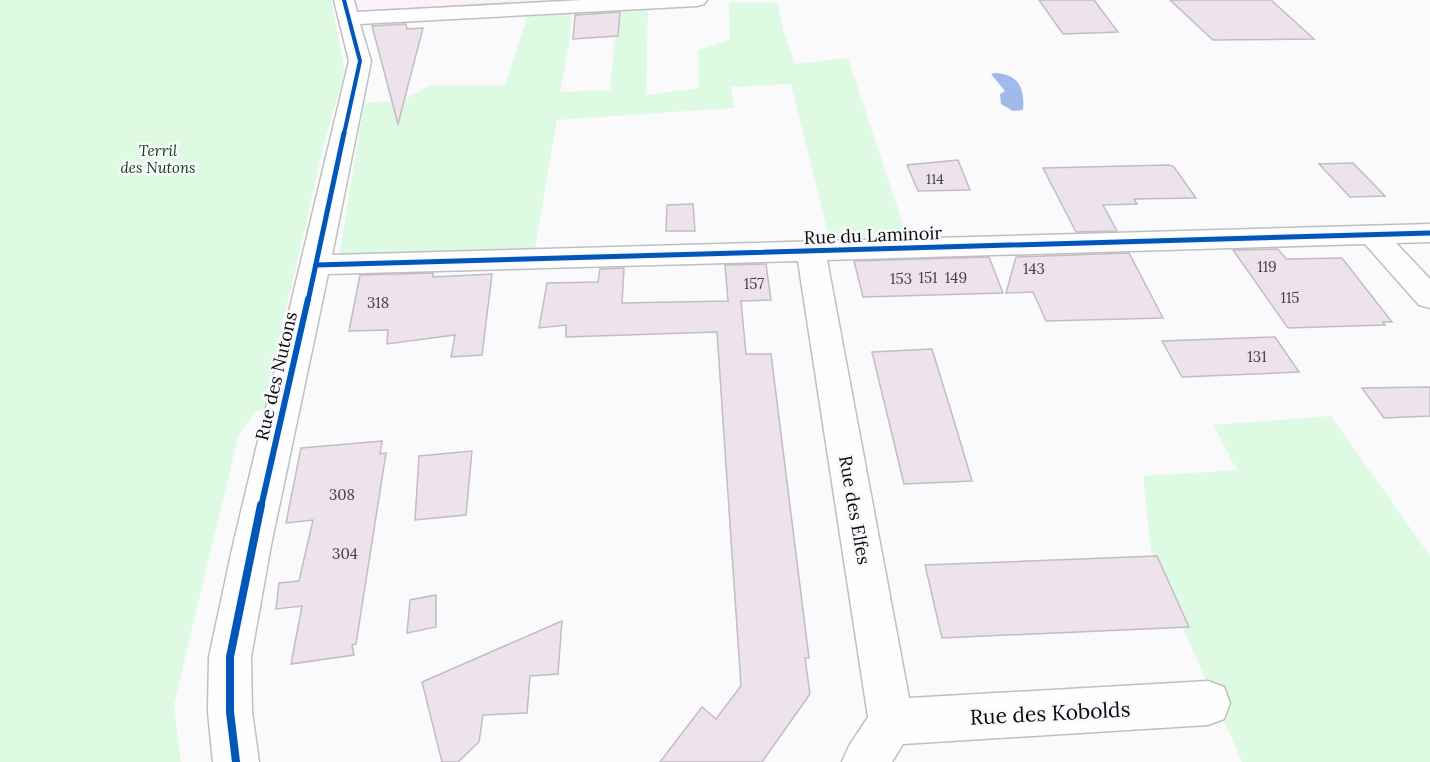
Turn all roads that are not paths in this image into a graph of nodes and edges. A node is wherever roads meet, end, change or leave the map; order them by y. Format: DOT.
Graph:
graph roads {
  1 [pos="697,0"];
  2 [pos="347,9"];
  3 [pos="1430,234"];
  4 [pos="1373,235"];
  5 [pos="811,252"];
  6 [pos="316,265"];
  7 [pos="1430,298"];
  8 [pos="1208,704"];
  9 [pos="891,722"];
  10 [pos="236,762"];
  11 [pos="865,762"];
  1 -- 2 [label="street"];
  2 -- 6 [label="street, Rue des Nutons"];
  3 -- 4 [label="street, Rue du Laminoir"];
  4 -- 5 [label="street, Rue du Laminoir"];
  4 -- 7 [label="street"];
  5 -- 6 [label="street, Rue du Laminoir"];
  5 -- 9 [label="street, Rue des Elfes"];
  6 -- 10 [label="street, Rue des Nutons"];
  8 -- 9 [label="street, Rue des Kobolds"];
  9 -- 11 [label="street"];
}
